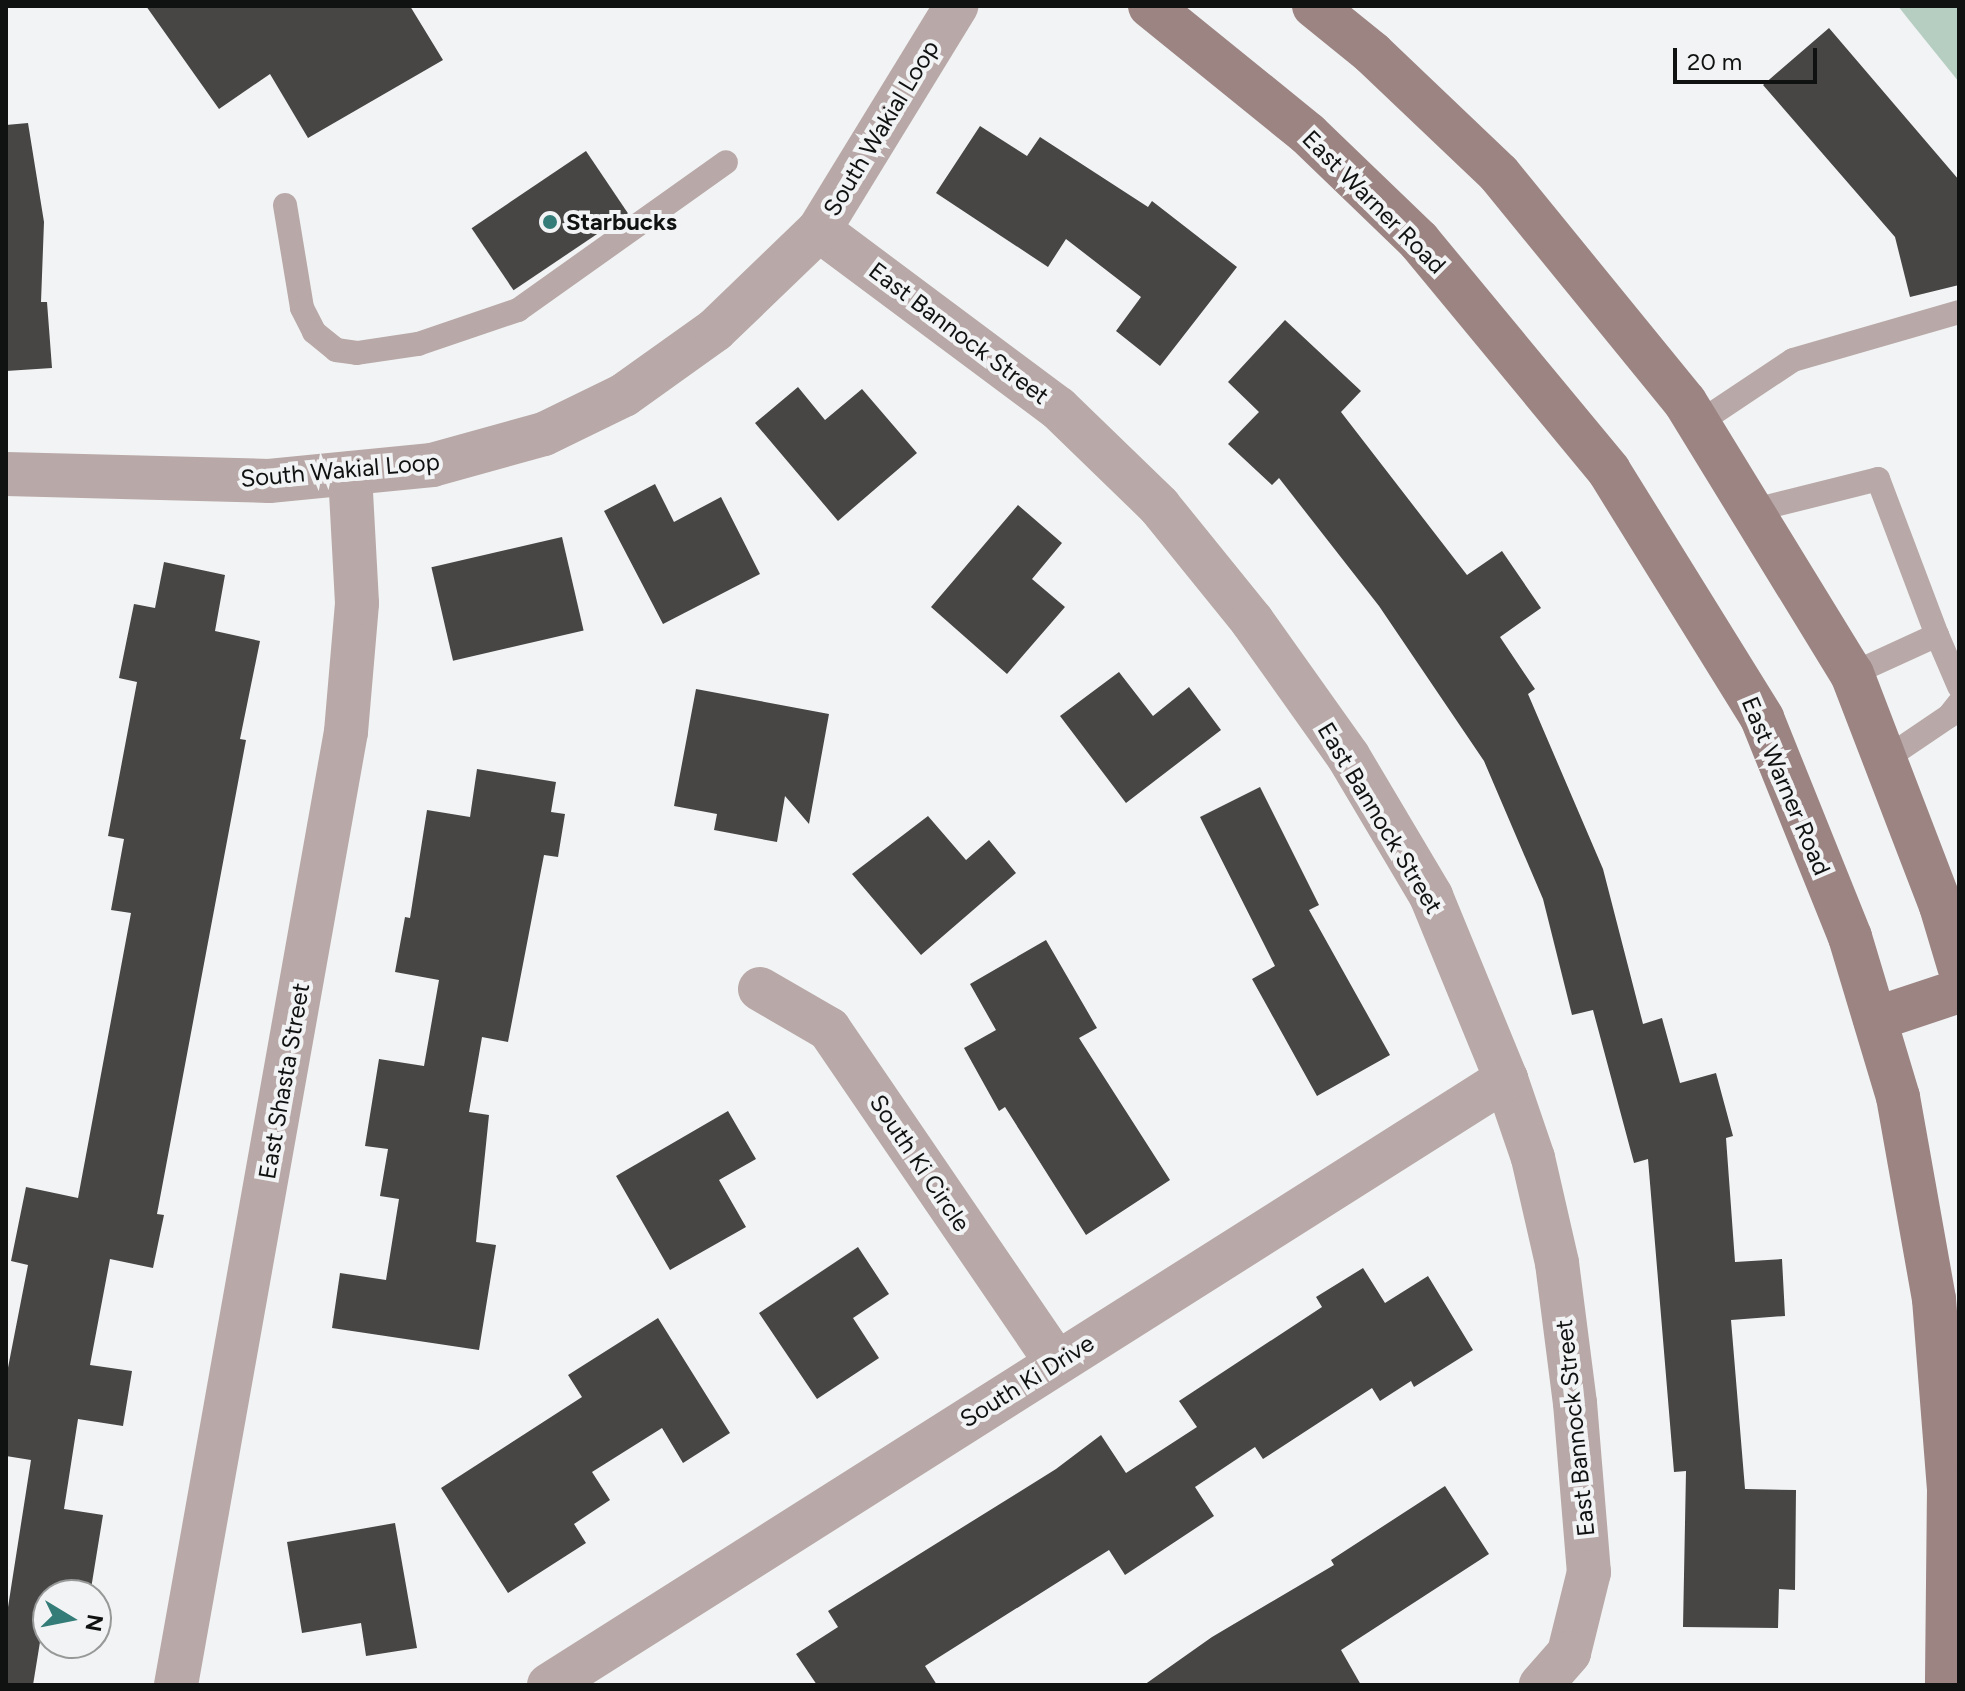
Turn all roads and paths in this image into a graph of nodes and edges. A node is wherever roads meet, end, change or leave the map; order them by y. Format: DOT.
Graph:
graph roads {
  1 [pos="956,6"];
  2 [pos="1150,6"];
  3 [pos="1314,6"];
  4 [pos="726,162"];
  5 [pos="285,205"];
  6 [pos="819,230"];
  7 [pos="1959,312"];
  8 [pos="1697,424"];
  9 [pos="350,473"];
  10 [pos="6,474"];
  11 [pos="1751,511"];
  12 [pos="1937,635"];
  13 [pos="1852,674"];
  14 [pos="1959,686"];
  15 [pos="1959,703"];
  16 [pos="1884,760"];
  17 [pos="1959,966"];
  18 [pos="760,989"];
  19 [pos="1959,991"];
  20 [pos="1875,1019"];
  21 [pos="1506,1079"];
  22 [pos="1056,1362"];
  23 [pos="176,1685"];
  24 [pos="549,1685"];
  25 [pos="1541,1685"];
  26 [pos="1947,1685"];
  1 -- 6 [label="street, South Wakial Loop"];
  2 -- 20 [label="main road, East Warner Road"];
  3 -- 8 [label="main road"];
  4 -- 5 [label="lane"];
  6 -- 9 [label="street, South Wakial Loop"];
  6 -- 21 [label="street, East Bannock Street"];
  7 -- 8 [label="lane"];
  8 -- 11 [label="main road"];
  9 -- 10 [label="street, South Wakial Loop"];
  9 -- 23 [label="street, East Shasta Street"];
  11 -- 12 [label="lane"];
  11 -- 13 [label="main road"];
  12 -- 13 [label="lane"];
  12 -- 14 [label="lane"];
  13 -- 16 [label="main road"];
  15 -- 16 [label="lane"];
  16 -- 17 [label="main road"];
  18 -- 22 [label="street, South Ki Circle"];
  19 -- 20 [label="main road"];
  20 -- 26 [label="main road, East Warner Road"];
  21 -- 22 [label="street, South Ki Drive"];
  21 -- 25 [label="street, East Bannock Street"];
  22 -- 24 [label="street, South Ki Drive"];
}
